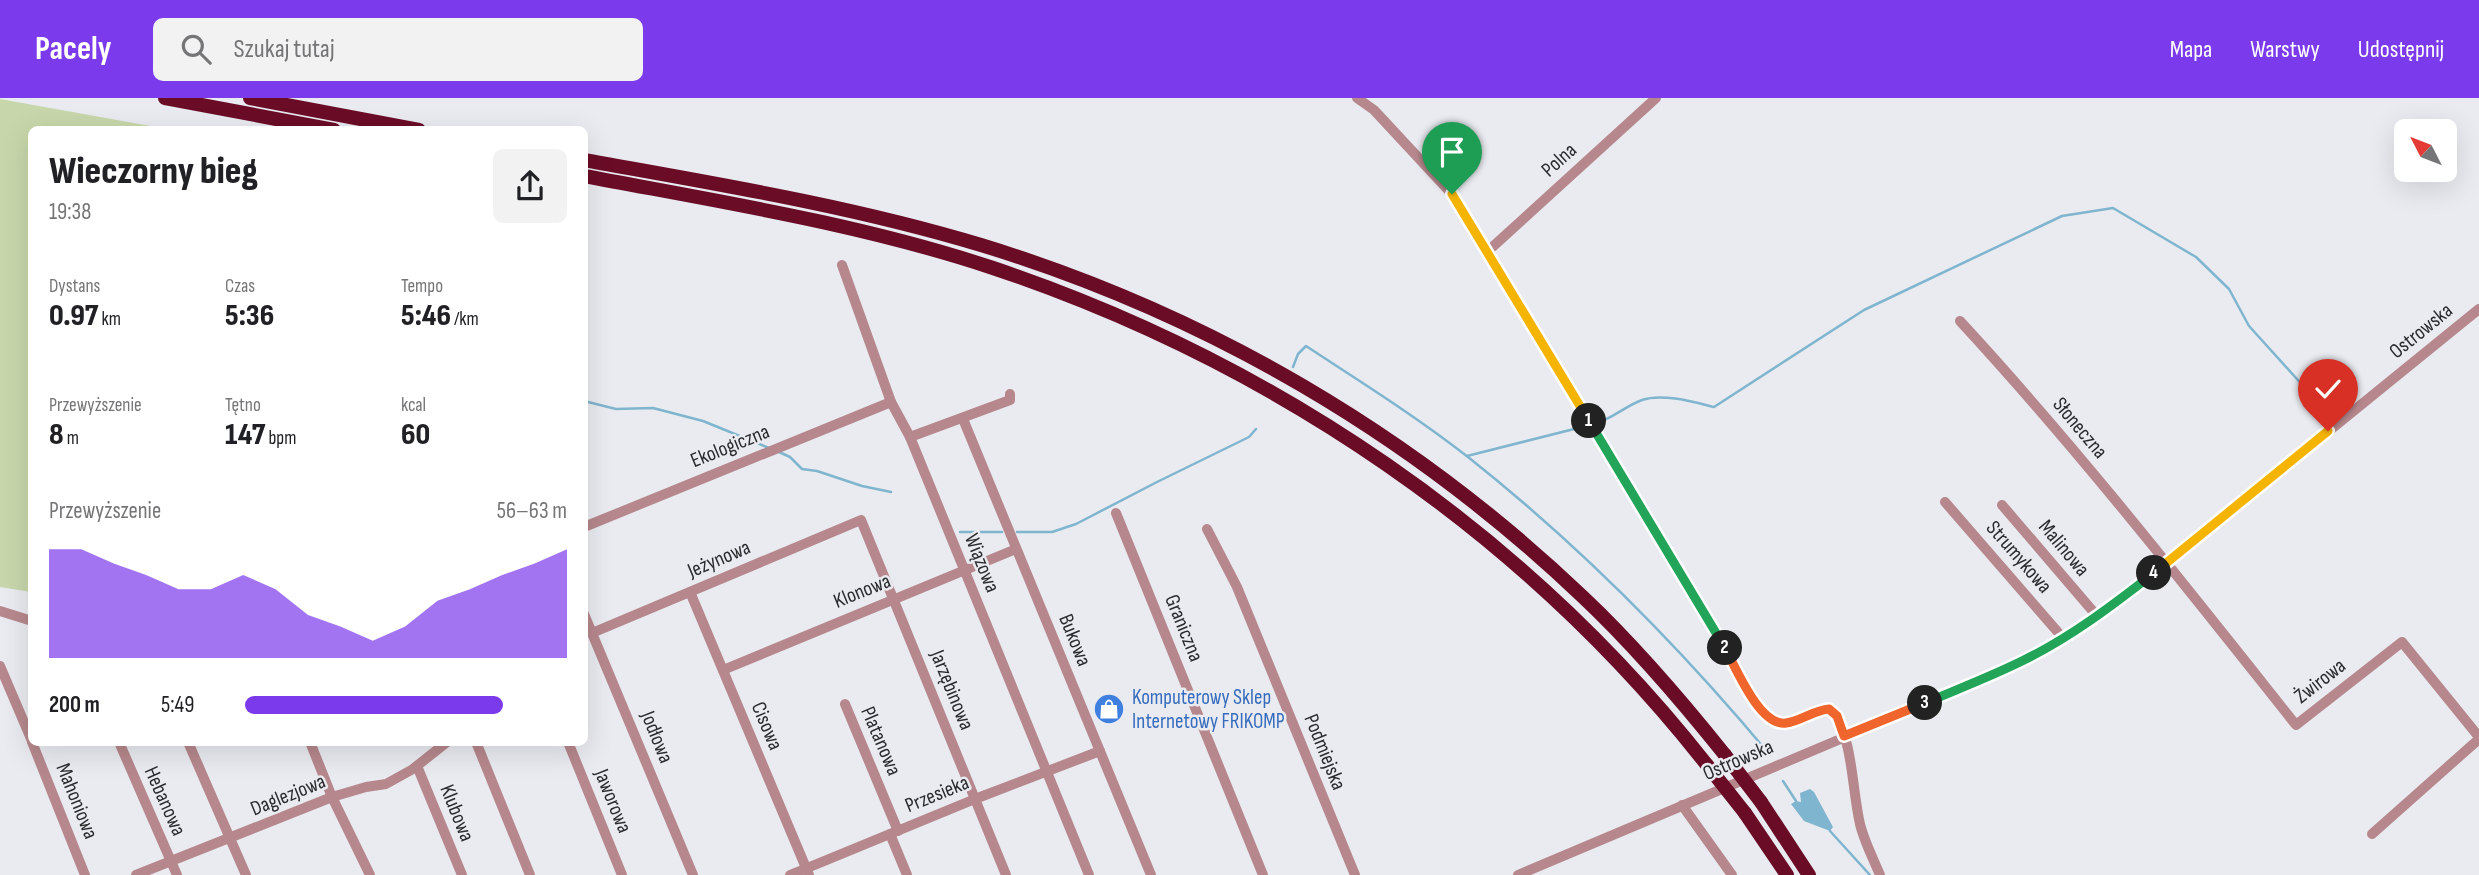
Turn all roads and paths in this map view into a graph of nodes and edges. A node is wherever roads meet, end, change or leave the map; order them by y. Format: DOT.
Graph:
graph roads {
  1 [pos="165,98"];
  2 [pos="250,98"];
  3 [pos="1357,98"];
  4 [pos="1656,98"];
  5 [pos="313,126"];
  6 [pos="398,126"];
  7 [pos="588,161"];
  8 [pos="588,177"];
  9 [pos="1488,251"];
  10 [pos="842,265"];
  11 [pos="2479,309"];
  12 [pos="1960,321"];
  13 [pos="1010,394"];
  14 [pos="891,402"];
  15 [pos="963,419"];
  16 [pos="910,437"];
  17 [pos="1945,502"];
  18 [pos="2002,505"];
  19 [pos="1116,513"];
  20 [pos="861,520"];
  21 [pos="588,525"];
  22 [pos="1207,529"];
  23 [pos="1016,549"];
  24 [pos="2168,563"];
  25 [pos="964,570"];
  26 [pos="690,592"];
  27 [pos="894,599"];
  28 [pos="0,611"];
  29 [pos="2097,616"];
  30 [pos="28,620"];
  31 [pos="588,624"];
  32 [pos="592,633"];
  33 [pos="2063,638"];
  34 [pos="0,666"];
  35 [pos="723,670"];
  36 [pos="845,704"];
  37 [pos="28,732"];
  38 [pos="1844,736"];
  39 [pos="2479,738"];
  40 [pos="34,746"];
  41 [pos="121,746"];
  42 [pos="190,746"];
  43 [pos="312,746"];
  44 [pos="442,746"];
  45 [pos="478,746"];
  46 [pos="570,746"];
  47 [pos="1100,751"];
  48 [pos="417,766"];
  49 [pos="1047,773"];
  50 [pos="332,797"];
  51 [pos="975,799"];
  52 [pos="1682,805"];
  53 [pos="894,833"];
  54 [pos="2372,834"];
  55 [pos="232,838"];
  56 [pos="171,861"];
  57 [pos="808,872"];
  58 [pos="85,875"];
  59 [pos="136,875"];
  60 [pos="177,875"];
  61 [pos="246,875"];
  62 [pos="370,875"];
  63 [pos="462,875"];
  64 [pos="530,875"];
  65 [pos="622,875"];
  66 [pos="693,875"];
  67 [pos="790,875"];
  68 [pos="907,875"];
  69 [pos="1006,875"];
  70 [pos="1089,875"];
  71 [pos="1151,875"];
  72 [pos="1263,875"];
  73 [pos="1355,875"];
  74 [pos="1518,875"];
  75 [pos="1732,875"];
  76 [pos="1787,875"];
  77 [pos="1809,875"];
  78 [pos="1880,875"];
  1 -- 5 [label="highway"];
  2 -- 6 [label="highway"];
  3 -- 9 [label="street"];
  4 -- 9 [label="street, Polna"];
  7 -- 77 [label="highway, bridge"];
  8 -- 76 [label="highway, bridge"];
  9 -- 38 [label="street"];
  10 -- 14 [label="street, Wiązowa"];
  11 -- 24 [label="street, Ostrowska"];
  12 -- 24 [label="street, Słoneczna"];
  13 -- 15 [label="street"];
  14 -- 16 [label="street, Wiązowa"];
  14 -- 21 [label="street, Ekologiczna"];
  15 -- 16 [label="street"];
  15 -- 23 [label="street, Bukowa"];
  16 -- 25 [label="street, Wiązowa"];
  17 -- 33 [label="street, Strumykowa"];
  18 -- 29 [label="street, Malinowa"];
  19 -- 72 [label="street, Graniczna"];
  20 -- 26 [label="street, Jeżynowa"];
  20 -- 27 [label="street, Jarzębinowa"];
  22 -- 73 [label="street, Podmiejska"];
  23 -- 25 [label="street, Klonowa"];
  23 -- 47 [label="street, Bukowa"];
  24 -- 29 [label="street, Ostrowska"];
  24 -- 39 [label="street, Żwirowa"];
  25 -- 27 [label="street, Klonowa"];
  25 -- 49 [label="street, Wiązowa"];
  26 -- 32 [label="street, Jeżynowa"];
  26 -- 35 [label="street, Cisowa"];
  27 -- 35 [label="street, Klonowa"];
  27 -- 51 [label="street, Jarzębinowa"];
  28 -- 30 [label="street"];
  29 -- 33 [label="street, Ostrowska"];
  31 -- 32 [label="street, Jodłowa"];
  32 -- 66 [label="street, Jodłowa"];
  33 -- 38 [label="street, Ostrowska"];
  34 -- 37 [label="street, Mahoniowa"];
  35 -- 57 [label="street, Cisowa"];
  36 -- 53 [label="street, Platanowa"];
  38 -- 52 [label="street, Ostrowska"];
  38 -- 78 [label="street"];
  39 -- 54 [label="street"];
  40 -- 58 [label="street, Mahoniowa"];
  41 -- 56 [label="street, Hebanowa"];
  42 -- 55 [label="street"];
  43 -- 50 [label="street"];
  44 -- 48 [label="street, Daglezjowa"];
  45 -- 64 [label="street"];
  46 -- 65 [label="street, Jaworowa"];
  47 -- 49 [label="street, Przesieka"];
  47 -- 71 [label="street, Bukowa"];
  48 -- 50 [label="street, Daglezjowa"];
  48 -- 63 [label="street, Klubowa"];
  49 -- 51 [label="street, Przesieka"];
  49 -- 70 [label="street, Wiązowa"];
  50 -- 55 [label="street, Daglezjowa"];
  50 -- 62 [label="street"];
  51 -- 53 [label="street, Przesieka"];
  51 -- 69 [label="street, Jarzębinowa"];
  52 -- 74 [label="street, Ostrowska"];
  52 -- 75 [label="street"];
  53 -- 57 [label="street, Przesieka"];
  53 -- 68 [label="street, Platanowa"];
  55 -- 56 [label="street, Daglezjowa"];
  55 -- 61 [label="street"];
  56 -- 59 [label="street, Daglezjowa"];
  56 -- 60 [label="street, Hebanowa"];
  57 -- 67 [label="street, Przesieka"];
}
